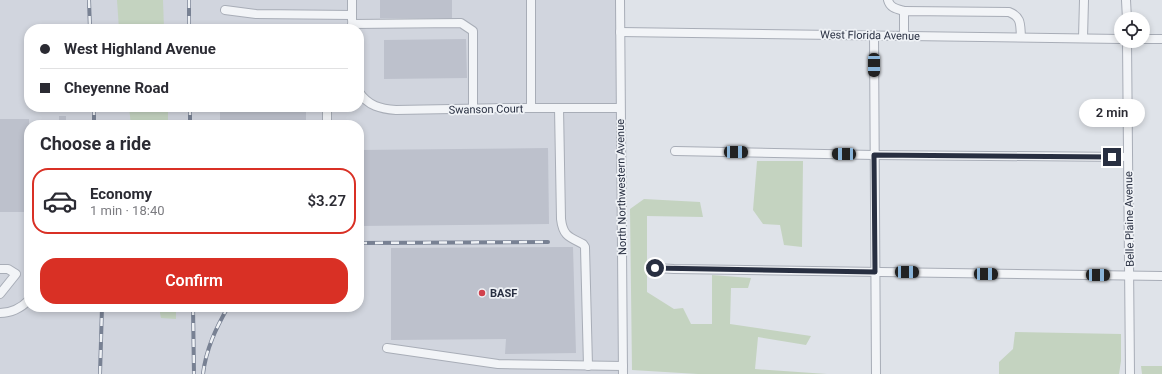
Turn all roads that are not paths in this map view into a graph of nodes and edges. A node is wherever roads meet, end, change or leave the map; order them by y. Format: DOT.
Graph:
graph roads {
  1 [pos="352,0"];
  2 [pos="531,0"];
  3 [pos="620,0"];
  4 [pos="888,0"];
  5 [pos="1084,0"];
  6 [pos="1126,0"];
  7 [pos="225,10"];
  8 [pos="904,11"];
  9 [pos="1127,12"];
  10 [pos="352,15"];
  11 [pos="352,24"];
  12 [pos="364,26"];
  13 [pos="620,32"];
  14 [pos="874,35"];
  15 [pos="904,36"];
  16 [pos="1021,37"];
  17 [pos="1084,38"];
  18 [pos="1114,39"];
  19 [pos="1150,39"];
  20 [pos="1162,40"];
  21 [pos="1127,48"];
  22 [pos="364,97"];
  23 [pos="473,108"];
  24 [pos="531,108"];
  25 [pos="559,108"];
  26 [pos="620,108"];
  27 [pos="675,151"];
  28 [pos="874,155"];
  29 [pos="1128,157"];
  30 [pos="655,268"];
  31 [pos="0,269"];
  32 [pos="875,272"];
  33 [pos="1129,276"];
  34 [pos="1162,276"];
  35 [pos="0,294"];
  36 [pos="24,305"];
  37 [pos="0,313"];
  38 [pos="387,348"];
  39 [pos="588,366"];
  40 [pos="623,370"];
  41 [pos="876,374"];
  42 [pos="1130,374"];
  1 -- 10 [label="street"];
  2 -- 24 [label="street"];
  3 -- 13 [label="street, North Northwestern Avenue"];
  4 -- 8 [label="street"];
  5 -- 17 [label="street"];
  6 -- 9 [label="street"];
  7 -- 10 [label="street"];
  8 -- 15 [label="street"];
  8 -- 16 [label="street"];
  10 -- 11 [label="street"];
  12 -- 23 [label="street"];
  13 -- 14 [label="street, West Florida Avenue"];
  13 -- 26 [label="street, North Northwestern Avenue"];
  14 -- 15 [label="street, West Florida Avenue"];
  14 -- 28 [label="street"];
  15 -- 16 [label="street, West Florida Avenue"];
  16 -- 17 [label="street, West Florida Avenue"];
  17 -- 18 [label="street, West Florida Avenue"];
  19 -- 20 [label="street"];
  21 -- 29 [label="street, Belle Plaine Avenue"];
  22 -- 23 [label="street, Swanson Court"];
  23 -- 24 [label="street, Swanson Court"];
  24 -- 25 [label="street, Swanson Court"];
  25 -- 26 [label="street, Swanson Court"];
  25 -- 39 [label="street"];
  26 -- 40 [label="street, North Northwestern Avenue"];
  27 -- 28 [label="street"];
  28 -- 29 [label="street"];
  28 -- 32 [label="street"];
  29 -- 33 [label="street, Belle Plaine Avenue"];
  30 -- 32 [label="street"];
  31 -- 35 [label="street"];
  32 -- 33 [label="street"];
  32 -- 41 [label="street"];
  33 -- 34 [label="street"];
  33 -- 42 [label="street, Belle Plaine Avenue"];
  36 -- 37 [label="street"];
  38 -- 39 [label="street"];
  39 -- 40 [label="street"];
}
